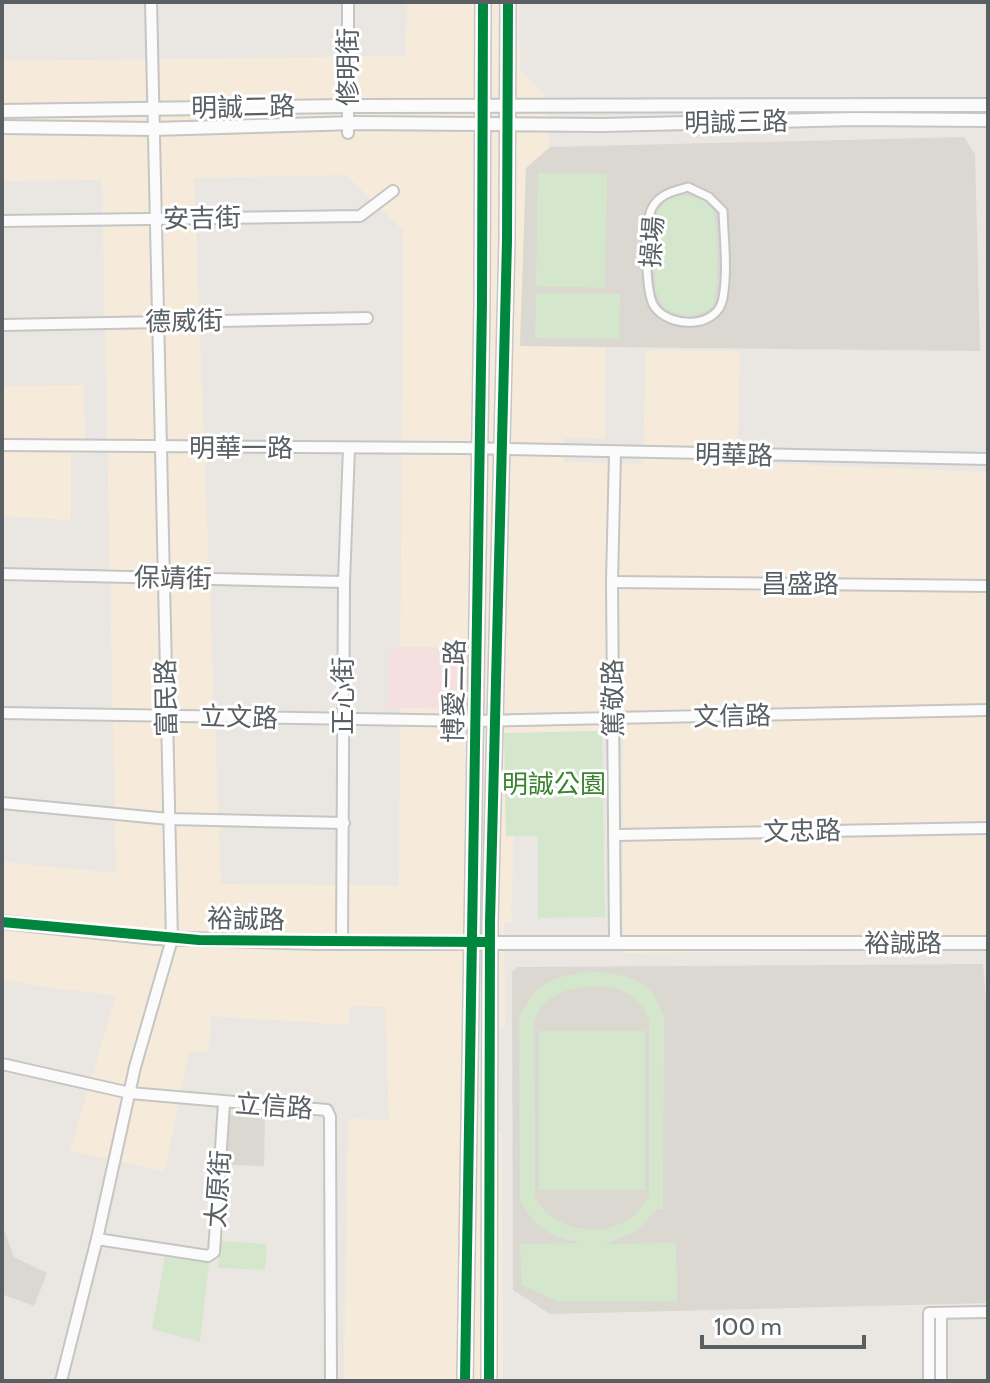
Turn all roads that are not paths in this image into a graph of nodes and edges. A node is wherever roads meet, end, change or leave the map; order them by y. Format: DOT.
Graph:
graph roads {
  1 [pos="151,2"];
  2 [pos="348,2"];
  3 [pos="483,2"];
  4 [pos="508,2"];
  5 [pos="484,105"];
  6 [pos="508,105"];
  7 [pos="988,105"];
  8 [pos="348,106"];
  9 [pos="153,109"];
  10 [pos="2,111"];
  11 [pos="988,120"];
  12 [pos="508,125"];
  13 [pos="483,126"];
  14 [pos="2,127"];
  15 [pos="348,128"];
  16 [pos="153,129"];
  17 [pos="393,191"];
  18 [pos="155,219"];
  19 [pos="2,221"];
  20 [pos="367,318"];
  21 [pos="158,322"];
  22 [pos="691,324"];
  23 [pos="2,325"];
  24 [pos="2,445"];
  25 [pos="161,448"];
  26 [pos="349,448"];
  27 [pos="480,450"];
  28 [pos="502,450"];
  29 [pos="615,453"];
  30 [pos="988,459"];
  31 [pos="2,574"];
  32 [pos="164,578"];
  33 [pos="344,582"];
  34 [pos="612,582"];
  35 [pos="988,586"];
  36 [pos="988,710"];
  37 [pos="2,713"];
  38 [pos="167,715"];
  39 [pos="613,719"];
  40 [pos="343,720"];
  41 [pos="475,721"];
  42 [pos="495,721"];
  43 [pos="2,803"];
  44 [pos="169,819"];
  45 [pos="344,823"];
  46 [pos="988,828"];
  47 [pos="616,835"];
  48 [pos="2,922"];
  49 [pos="172,939"];
  50 [pos="471,942"];
  51 [pos="615,942"];
  52 [pos="342,943"];
  53 [pos="490,943"];
  54 [pos="988,943"];
  55 [pos="2,1064"];
  56 [pos="130,1093"];
  57 [pos="224,1103"];
  58 [pos="97,1239"];
  59 [pos="988,1312"];
  60 [pos="941,1313"];
  61 [pos="61,1381"];
  62 [pos="331,1381"];
  63 [pos="465,1381"];
  64 [pos="489,1381"];
  65 [pos="929,1381"];
  66 [pos="941,1381"];
  1 -- 9 [label="street, 富民路"];
  2 -- 8 [label="street, 修明街"];
  3 -- 5 [label="main road, 博愛二路"];
  4 -- 6 [label="main road, 博愛二路"];
  5 -- 6 [label="street, 明誠三路"];
  5 -- 8 [label="street, 明誠二路"];
  5 -- 13 [label="main road, 博愛二路"];
  6 -- 7 [label="street, 明誠三路"];
  6 -- 12 [label="main road, 博愛二路"];
  8 -- 9 [label="street, 明誠二路"];
  8 -- 15 [label="street, 修明街"];
  9 -- 10 [label="street, 明誠二路"];
  9 -- 16 [label="street, 富民路"];
  11 -- 12 [label="street, 明誠三路"];
  12 -- 13 [label="street, 明誠三路"];
  12 -- 28 [label="main road, 博愛二路"];
  13 -- 15 [label="street, 明誠二路"];
  13 -- 27 [label="main road, 博愛二路"];
  14 -- 16 [label="street, 明誠二路"];
  15 -- 16 [label="street, 明誠二路"];
  16 -- 18 [label="street, 富民路"];
  17 -- 18 [label="street, 安吉街"];
  18 -- 19 [label="street, 安吉街"];
  18 -- 21 [label="street, 富民路"];
  20 -- 21 [label="street, 德威街"];
  21 -- 23 [label="street, 德威街"];
  21 -- 25 [label="street, 富民路"];
  22 -- 22 [label="street, 操場"];
  24 -- 25 [label="street, 明華一路"];
  25 -- 26 [label="street, 明華一路"];
  25 -- 32 [label="street, 富民路"];
  26 -- 27 [label="street, 明華一路"];
  26 -- 33 [label="street, 正心街"];
  27 -- 28 [label="street, 明華路"];
  27 -- 41 [label="main road, 博愛二路"];
  28 -- 29 [label="street, 明華路"];
  28 -- 42 [label="main road, 博愛二路"];
  29 -- 30 [label="street, 明華路"];
  29 -- 34 [label="street, 篤敬路"];
  31 -- 32 [label="street, 保靖街"];
  32 -- 33 [label="street, 保靖街"];
  32 -- 38 [label="street, 富民路"];
  33 -- 40 [label="street, 正心街"];
  34 -- 35 [label="street, 昌盛路"];
  34 -- 39 [label="street, 篤敬路"];
  36 -- 39 [label="street, 文信路"];
  37 -- 38 [label="street, 立文路"];
  38 -- 40 [label="street, 立文路"];
  38 -- 44 [label="street, 富民路"];
  39 -- 42 [label="street, 文信路"];
  39 -- 47 [label="street, 篤敬路"];
  40 -- 41 [label="street, 立文路"];
  40 -- 45 [label="street, 正心街"];
  41 -- 42 [label="street, 文信路"];
  41 -- 50 [label="main road, 博愛二路"];
  42 -- 53 [label="main road, 博愛二路"];
  43 -- 44 [label="street"];
  44 -- 45 [label="street"];
  44 -- 49 [label="street, 富民路"];
  45 -- 52 [label="street, 正心街"];
  46 -- 47 [label="street, 文忠路"];
  47 -- 51 [label="street, 篤敬路"];
  48 -- 49 [label="street, 裕誠路"];
  49 -- 52 [label="street, 裕誠路"];
  49 -- 56 [label="street, 富民路"];
  50 -- 52 [label="street, 裕誠路"];
  50 -- 53 [label="street, 裕誠路"];
  50 -- 63 [label="main road, 博愛二路"];
  51 -- 53 [label="street, 裕誠路"];
  51 -- 54 [label="street, 裕誠路"];
  53 -- 64 [label="main road, 博愛二路"];
  55 -- 56 [label="street, 立信路"];
  56 -- 57 [label="street, 立信路"];
  56 -- 58 [label="street, 富民路"];
  57 -- 58 [label="street, 太原街"];
  57 -- 62 [label="street, 立信路"];
  58 -- 61 [label="street, 富民路"];
  59 -- 60 [label="street"];
  60 -- 65 [label="street"];
  60 -- 66 [label="street"];
}
